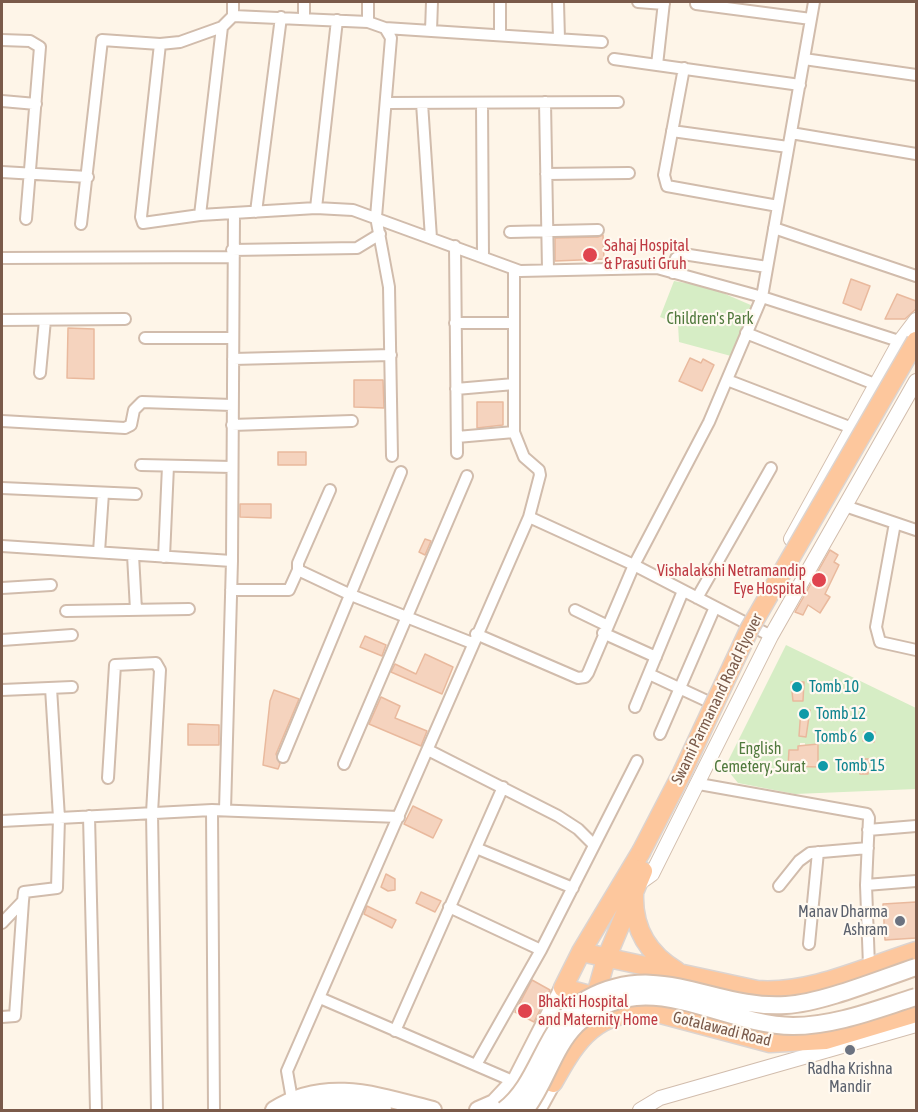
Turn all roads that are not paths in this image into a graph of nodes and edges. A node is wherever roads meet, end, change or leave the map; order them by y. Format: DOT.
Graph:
graph roads {
  1 [pos="233,2"];
  2 [pos="304,2"];
  3 [pos="368,2"];
  4 [pos="432,2"];
  5 [pos="500,2"];
  6 [pos="558,2"];
  7 [pos="639,2"];
  8 [pos="814,2"];
  9 [pos="664,3"];
  10 [pos="696,4"];
  11 [pos="233,16"];
  12 [pos="281,17"];
  13 [pos="304,18"];
  14 [pos="811,19"];
  15 [pos="337,20"];
  16 [pos="368,22"];
  17 [pos="222,27"];
  18 [pos="385,28"];
  19 [pos="431,31"];
  20 [pos="500,35"];
  21 [pos="559,39"];
  22 [pos="2,40"];
  23 [pos="602,42"];
  24 [pos="160,44"];
  25 [pos="614,59"];
  26 [pos="804,59"];
  27 [pos="657,65"];
  28 [pos="684,68"];
  29 [pos="916,75"];
  30 [pos="800,84"];
  31 [pos="2,101"];
  32 [pos="545,102"];
  33 [pos="618,102"];
  34 [pos="386,103"];
  35 [pos="422,103"];
  36 [pos="482,103"];
  37 [pos="36,104"];
  38 [pos="672,131"];
  39 [pos="791,133"];
  40 [pos="788,147"];
  41 [pos="916,154"];
  42 [pos="2,172"];
  43 [pos="30,173"];
  44 [pos="629,173"];
  45 [pos="546,174"];
  46 [pos="88,177"];
  47 [pos="778,206"];
  48 [pos="316,208"];
  49 [pos="256,212"];
  50 [pos="200,215"];
  51 [pos="234,215"];
  52 [pos="376,218"];
  53 [pos="26,219"];
  54 [pos="81,224"];
  55 [pos="774,228"];
  56 [pos="598,230"];
  57 [pos="510,232"];
  58 [pos="547,232"];
  59 [pos="380,234"];
  60 [pos="431,238"];
  61 [pos="455,246"];
  62 [pos="232,254"];
  63 [pos="483,257"];
  64 [pos="2,258"];
  65 [pos="767,267"];
  66 [pos="514,268"];
  67 [pos="548,270"];
  68 [pos="673,273"];
  69 [pos="916,276"];
  70 [pos="762,297"];
  71 [pos="125,319"];
  72 [pos="2,320"];
  73 [pos="45,320"];
  74 [pos="916,320"];
  75 [pos="455,323"];
  76 [pos="514,323"];
  77 [pos="746,333"];
  78 [pos="145,338"];
  79 [pos="232,338"];
  80 [pos="908,341"];
  81 [pos="916,346"];
  82 [pos="391,355"];
  83 [pos="916,357"];
  84 [pos="232,358"];
  85 [pos="40,373"];
  86 [pos="727,380"];
  87 [pos="916,381"];
  88 [pos="514,384"];
  89 [pos="877,384"];
  90 [pos="456,389"];
  91 [pos="232,405"];
  92 [pos="2,421"];
  93 [pos="352,421"];
  94 [pos="232,425"];
  95 [pos="852,428"];
  96 [pos="514,432"];
  97 [pos="457,437"];
  98 [pos="457,453"];
  99 [pos="392,456"];
  100 [pos="141,465"];
  101 [pos="168,466"];
  102 [pos="232,467"];
  103 [pos="771,468"];
  104 [pos="401,472"];
  105 [pos="467,476"];
  106 [pos="2,488"];
  107 [pos="330,490"];
  108 [pos="103,493"];
  109 [pos="136,494"];
  110 [pos="845,506"];
  111 [pos="529,517"];
  112 [pos="895,523"];
  113 [pos="916,530"];
  114 [pos="2,546"];
  115 [pos="99,552"];
  116 [pos="133,555"];
  117 [pos="164,557"];
  118 [pos="232,561"];
  119 [pos="634,565"];
  120 [pos="298,570"];
  121 [pos="51,585"];
  122 [pos="2,588"];
  123 [pos="231,590"];
  124 [pos="683,591"];
  125 [pos="351,595"];
  126 [pos="697,598"];
  127 [pos="715,607"];
  128 [pos="189,609"];
  129 [pos="136,610"];
  130 [pos="575,610"];
  131 [pos="66,611"];
  132 [pos="408,617"];
  133 [pos="745,623"];
  134 [pos="606,630"];
  135 [pos="72,635"];
  136 [pos="771,636"];
  137 [pos="474,638"];
  138 [pos="2,640"];
  139 [pos="916,650"];
  140 [pos="656,657"];
  141 [pos="649,674"];
  142 [pos="72,687"];
  143 [pos="51,688"];
  144 [pos="680,688"];
  145 [pos="2,690"];
  146 [pos="707,701"];
  147 [pos="635,707"];
  148 [pos="660,734"];
  149 [pos="428,750"];
  150 [pos="283,758"];
  151 [pos="637,761"];
  152 [pos="344,764"];
  153 [pos="108,778"];
  154 [pos="699,784"];
  155 [pos="503,788"];
  156 [pos="212,810"];
  157 [pos="225,810"];
  158 [pos="152,813"];
  159 [pos="90,816"];
  160 [pos="399,817"];
  161 [pos="58,818"];
  162 [pos="2,821"];
  163 [pos="916,826"];
  164 [pos="868,830"];
  165 [pos="594,845"];
  166 [pos="476,848"];
  167 [pos="868,848"];
  168 [pos="819,852"];
  169 [pos="644,857"];
  170 [pos="632,880"];
  171 [pos="916,881"];
  172 [pos="866,885"];
  173 [pos="779,886"];
  174 [pos="573,888"];
  175 [pos="24,901"];
  176 [pos="449,907"];
  177 [pos="2,923"];
  178 [pos="809,944"];
  179 [pos="541,950"];
  180 [pos="916,951"];
  181 [pos="581,952"];
  182 [pos="606,959"];
  183 [pos="869,966"];
  184 [pos="916,967"];
  185 [pos="703,978"];
  186 [pos="563,988"];
  187 [pos="916,997"];
  188 [pos="320,998"];
  189 [pos="595,998"];
  190 [pos="658,1013"];
  191 [pos="916,1013"];
  192 [pos="2,1017"];
  193 [pos="916,1025"];
  194 [pos="395,1031"];
  195 [pos="477,1064"];
  196 [pos="515,1082"];
  197 [pos="553,1083"];
  198 [pos="296,1107"];
  199 [pos="96,1110"];
  200 [pos="157,1110"];
  201 [pos="214,1110"];
  202 [pos="274,1110"];
  203 [pos="383,1110"];
  204 [pos="433,1110"];
  205 [pos="478,1110"];
  206 [pos="504,1110"];
  207 [pos="525,1110"];
  208 [pos="537,1110"];
  209 [pos="640,1110"];
  1 -- 11 [label="street"];
  2 -- 13 [label="street"];
  3 -- 16 [label="street"];
  4 -- 19 [label="street"];
  5 -- 20 [label="street"];
  6 -- 21 [label="street"];
  7 -- 9 [label="street"];
  8 -- 14 [label="street"];
  9 -- 27 [label="street"];
  10 -- 14 [label="street"];
  11 -- 12 [label="street"];
  11 -- 17 [label="street"];
  12 -- 13 [label="street"];
  12 -- 49 [label="street"];
  13 -- 15 [label="street"];
  14 -- 26 [label="street"];
  15 -- 16 [label="street"];
  15 -- 48 [label="street"];
  16 -- 18 [label="street"];
  17 -- 24 [label="street"];
  17 -- 50 [label="street"];
  18 -- 19 [label="street"];
  18 -- 34 [label="street"];
  19 -- 20 [label="street"];
  20 -- 21 [label="street"];
  21 -- 23 [label="street"];
  22 -- 37 [label="street"];
  24 -- 46 [label="street"];
  24 -- 50 [label="street"];
  25 -- 27 [label="street"];
  26 -- 29 [label="street"];
  26 -- 30 [label="street"];
  27 -- 28 [label="street"];
  28 -- 30 [label="street"];
  28 -- 38 [label="street"];
  30 -- 39 [label="street"];
  31 -- 37 [label="street"];
  32 -- 33 [label="street"];
  32 -- 36 [label="street"];
  32 -- 45 [label="street"];
  34 -- 35 [label="street"];
  34 -- 52 [label="street"];
  35 -- 36 [label="street"];
  35 -- 60 [label="street"];
  36 -- 63 [label="street"];
  37 -- 43 [label="street"];
  38 -- 40 [label="street"];
  38 -- 47 [label="street"];
  39 -- 40 [label="street"];
  39 -- 41 [label="street"];
  40 -- 47 [label="street"];
  42 -- 43 [label="street"];
  43 -- 46 [label="street"];
  43 -- 53 [label="street"];
  44 -- 45 [label="street"];
  45 -- 58 [label="street"];
  46 -- 54 [label="street"];
  47 -- 55 [label="street"];
  48 -- 49 [label="street"];
  48 -- 52 [label="street"];
  49 -- 51 [label="street"];
  50 -- 51 [label="street"];
  51 -- 62 [label="street"];
  52 -- 59 [label="street"];
  52 -- 60 [label="street"];
  55 -- 65 [label="street"];
  55 -- 69 [label="street"];
  56 -- 58 [label="street"];
  57 -- 58 [label="street"];
  58 -- 67 [label="street"];
  59 -- 62 [label="street"];
  59 -- 82 [label="street"];
  60 -- 61 [label="street"];
  61 -- 63 [label="street"];
  61 -- 75 [label="street"];
  62 -- 64 [label="street"];
  62 -- 79 [label="street"];
  63 -- 66 [label="street"];
  65 -- 68 [label="street"];
  65 -- 70 [label="street"];
  66 -- 67 [label="street"];
  66 -- 76 [label="street"];
  67 -- 68 [label="street"];
  68 -- 70 [label="street"];
  70 -- 77 [label="street"];
  70 -- 80 [label="street"];
  71 -- 73 [label="street"];
  72 -- 73 [label="street"];
  73 -- 85 [label="street"];
  74 -- 80 [label="street"];
  75 -- 76 [label="street"];
  75 -- 90 [label="street"];
  76 -- 88 [label="street"];
  77 -- 86 [label="street"];
  77 -- 89 [label="street"];
  78 -- 79 [label="street"];
  79 -- 84 [label="street"];
  80 -- 81 [label="street"];
  80 -- 89 [label="street"];
  80 -- 169 [label="highway, Swami Parmanand Road Flyover, bridge"];
  82 -- 84 [label="street"];
  82 -- 99 [label="street"];
  83 -- 169 [label="highway, Swami Parmanand Road Flyover"];
  84 -- 91 [label="street"];
  86 -- 95 [label="street"];
  86 -- 119 [label="street"];
  87 -- 110 [label="street"];
  88 -- 90 [label="street"];
  88 -- 96 [label="street"];
  89 -- 95 [label="street"];
  90 -- 97 [label="street"];
  91 -- 92 [label="street"];
  91 -- 94 [label="street"];
  93 -- 94 [label="street"];
  94 -- 102 [label="street"];
  95 -- 133 [label="street"];
  96 -- 97 [label="street"];
  96 -- 111 [label="street"];
  97 -- 98 [label="street"];
  100 -- 101 [label="street"];
  101 -- 102 [label="street"];
  101 -- 117 [label="street"];
  102 -- 118 [label="street"];
  103 -- 126 [label="street"];
  104 -- 125 [label="street"];
  105 -- 132 [label="street"];
  106 -- 108 [label="street"];
  107 -- 120 [label="street"];
  108 -- 109 [label="street"];
  108 -- 115 [label="street"];
  110 -- 112 [label="street"];
  110 -- 136 [label="street"];
  111 -- 119 [label="street"];
  111 -- 137 [label="street"];
  112 -- 113 [label="street"];
  112 -- 139 [label="street"];
  114 -- 115 [label="street"];
  115 -- 116 [label="street"];
  116 -- 117 [label="street"];
  116 -- 129 [label="street"];
  117 -- 118 [label="street"];
  118 -- 123 [label="street"];
  119 -- 124 [label="street"];
  119 -- 134 [label="street"];
  120 -- 123 [label="street"];
  120 -- 125 [label="street"];
  121 -- 122 [label="street"];
  123 -- 157 [label="street"];
  124 -- 126 [label="street"];
  124 -- 140 [label="street"];
  125 -- 132 [label="street"];
  125 -- 150 [label="street"];
  126 -- 127 [label="street"];
  127 -- 133 [label="street"];
  127 -- 144 [label="street"];
  128 -- 129 [label="street"];
  129 -- 131 [label="street"];
  130 -- 134 [label="street"];
  132 -- 137 [label="street"];
  132 -- 152 [label="street"];
  133 -- 136 [label="street"];
  133 -- 146 [label="street"];
  134 -- 137 [label="street"];
  134 -- 140 [label="street"];
  135 -- 138 [label="street"];
  136 -- 154 [label="street"];
  137 -- 149 [label="street"];
  140 -- 141 [label="street"];
  141 -- 144 [label="street"];
  141 -- 147 [label="street"];
  142 -- 143 [label="street"];
  143 -- 145 [label="street"];
  143 -- 161 [label="street"];
  144 -- 146 [label="street"];
  144 -- 148 [label="street"];
  146 -- 170 [label="street"];
  149 -- 155 [label="street"];
  149 -- 160 [label="street"];
  151 -- 165 [label="street"];
  153 -- 158 [label="street"];
  154 -- 164 [label="street"];
  154 -- 170 [label="street"];
  155 -- 165 [label="street"];
  155 -- 166 [label="street"];
  156 -- 157 [label="street"];
  156 -- 158 [label="street"];
  156 -- 201 [label="street"];
  157 -- 160 [label="street"];
  158 -- 159 [label="street"];
  158 -- 200 [label="street"];
  159 -- 161 [label="street"];
  159 -- 199 [label="street"];
  160 -- 188 [label="street"];
  161 -- 162 [label="street"];
  161 -- 175 [label="street"];
  163 -- 164 [label="street"];
  164 -- 167 [label="street"];
  165 -- 174 [label="street"];
  166 -- 174 [label="street"];
  166 -- 176 [label="street"];
  167 -- 168 [label="street"];
  167 -- 172 [label="street"];
  168 -- 173 [label="street"];
  168 -- 178 [label="street"];
  169 -- 170 [label="highway, Swami Parmanand Road Flyover"];
  170 -- 181 [label="highway"];
  170 -- 182 [label="highway"];
  170 -- 185 [label="highway"];
  171 -- 172 [label="street"];
  172 -- 183 [label="street"];
  174 -- 179 [label="street"];
  175 -- 177 [label="street"];
  175 -- 192 [label="street"];
  176 -- 179 [label="street"];
  176 -- 194 [label="street"];
  179 -- 195 [label="street"];
  180 -- 183 [label="highway"];
  181 -- 182 [label="highway"];
  181 -- 186 [label="highway"];
  182 -- 185 [label="highway"];
  182 -- 189 [label="highway"];
  183 -- 185 [label="highway"];
  184 -- 206 [label="main road, bridge"];
  186 -- 189 [label="highway, Gotalawadi Road"];
  186 -- 196 [label="main road"];
  187 -- 207 [label="main road, bridge"];
  188 -- 194 [label="street"];
  188 -- 198 [label="street"];
  189 -- 190 [label="highway, Gotalawadi Road"];
  189 -- 197 [label="main road"];
  190 -- 191 [label="highway, Gotalawadi Road"];
  190 -- 197 [label="highway"];
  193 -- 209 [label="street"];
  194 -- 195 [label="street"];
  195 -- 196 [label="street"];
  196 -- 205 [label="main road"];
  196 -- 206 [label="main road"];
  197 -- 208 [label="main road"];
  198 -- 202 [label="main road"];
  198 -- 203 [label="main road"];
  198 -- 204 [label="main road"];
}
